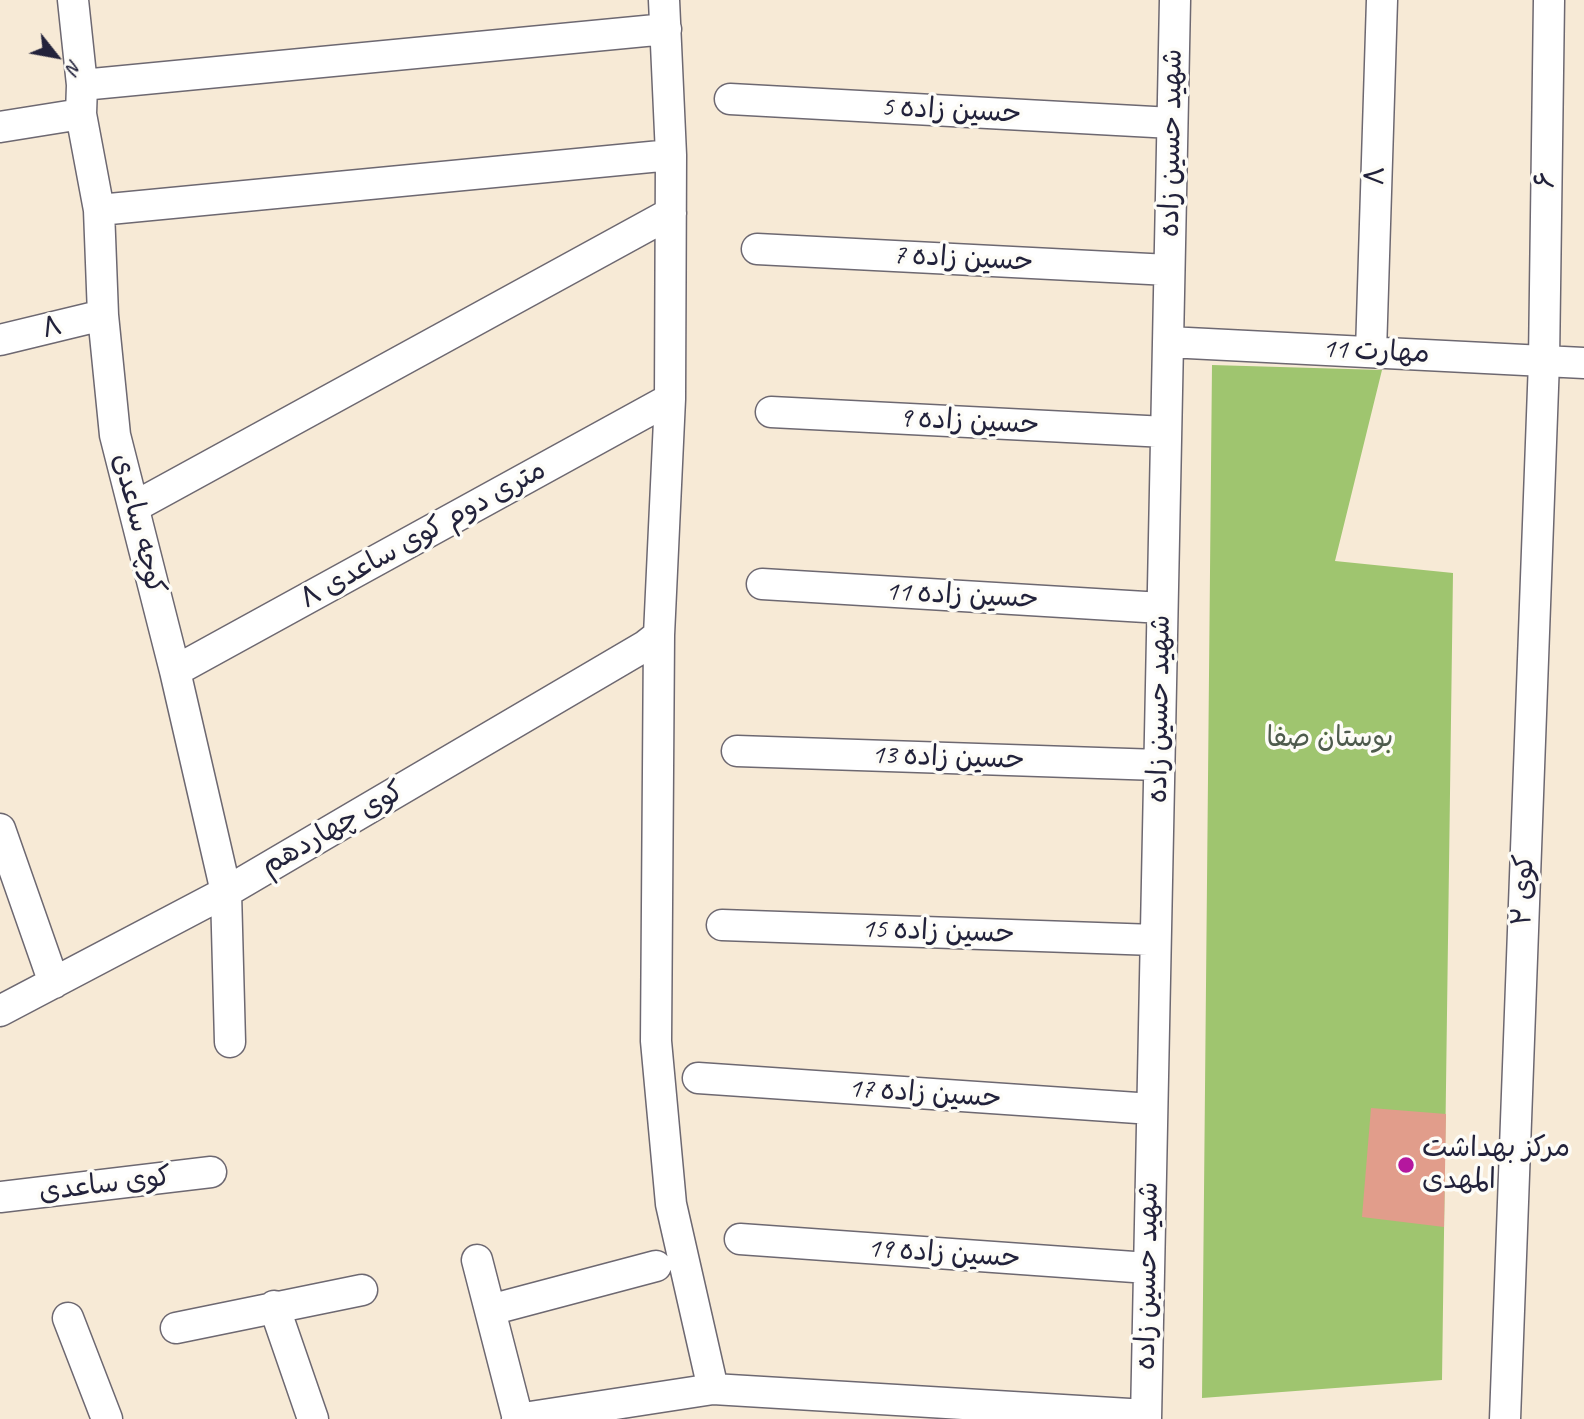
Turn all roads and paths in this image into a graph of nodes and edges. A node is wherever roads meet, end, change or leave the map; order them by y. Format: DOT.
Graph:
graph roads {
  1 [pos="74,0"];
  2 [pos="1175,0"];
  3 [pos="1382,0"];
  4 [pos="1549,0"];
  5 [pos="665,14"];
  6 [pos="82,99"];
  7 [pos="730,99"];
  8 [pos="1172,123"];
  9 [pos="0,127"];
  10 [pos="671,155"];
  11 [pos="99,209"];
  12 [pos="671,213"];
  13 [pos="757,249"];
  14 [pos="1169,270"];
  15 [pos="103,316"];
  16 [pos="0,340"];
  17 [pos="1168,342"];
  18 [pos="1371,352"];
  19 [pos="1544,361"];
  20 [pos="1584,363"];
  21 [pos="670,399"];
  22 [pos="771,412"];
  23 [pos="1166,432"];
  24 [pos="134,507"];
  25 [pos="762,584"];
  26 [pos="1162,608"];
  27 [pos="659,635"];
  28 [pos="175,671"];
  29 [pos="737,751"];
  30 [pos="1159,765"];
  31 [pos="0,829"];
  32 [pos="226,892"];
  33 [pos="722,925"];
  34 [pos="1155,940"];
  35 [pos="54,983"];
  36 [pos="0,1011"];
  37 [pos="230,1042"];
  38 [pos="698,1078"];
  39 [pos="1152,1109"];
  40 [pos="211,1172"];
  41 [pos="0,1197"];
  42 [pos="740,1239"];
  43 [pos="477,1260"];
  44 [pos="656,1266"];
  45 [pos="1148,1268"];
  46 [pos="362,1290"];
  47 [pos="274,1306"];
  48 [pos="489,1310"];
  49 [pos="68,1318"];
  50 [pos="176,1328"];
  51 [pos="713,1389"];
  52 [pos="595,1414"];
  53 [pos="1146,1417"];
  54 [pos="107,1419"];
  55 [pos="313,1419"];
  56 [pos="517,1419"];
  57 [pos="1505,1419"];
  1 -- 6 [label="street, کوچه ساعدی"];
  2 -- 8 [label="street, شهید حسین زاده"];
  3 -- 18 [label="street, ۸"];
  4 -- 19 [label="street, ۶"];
  5 -- 6 [label="street"];
  5 -- 10 [label="street"];
  6 -- 9 [label="street"];
  6 -- 11 [label="street, کوچه ساعدی"];
  7 -- 8 [label="street, حسین زاده 5"];
  8 -- 14 [label="street, شهید حسین زاده"];
  10 -- 11 [label="street"];
  10 -- 12 [label="street"];
  11 -- 15 [label="street, کوچه ساعدی"];
  12 -- 21 [label="street"];
  12 -- 24 [label="street"];
  13 -- 14 [label="street, حسین زاده 7"];
  14 -- 17 [label="street, شهید حسین زاده"];
  15 -- 16 [label="street, ۸"];
  15 -- 24 [label="street, کوچه ساعدی"];
  17 -- 18 [label="street, مهارت 11"];
  17 -- 23 [label="street, شهید حسین زاده"];
  18 -- 19 [label="street, مهارت 11"];
  19 -- 20 [label="street, مهارت 11"];
  19 -- 57 [label="street, کوی ۲"];
  21 -- 27 [label="street"];
  21 -- 28 [label="street, ۸ متری دوم کوی ساعدی"];
  22 -- 23 [label="street, حسین زاده 9"];
  23 -- 26 [label="street, شهید حسین زاده"];
  24 -- 28 [label="street, کوچه ساعدی"];
  25 -- 26 [label="street, حسین زاده 11"];
  26 -- 30 [label="street, شهید حسین زاده"];
  27 -- 32 [label="street, کوی چهاردهم"];
  27 -- 51 [label="street"];
  28 -- 32 [label="street, کوچه ساعدی"];
  29 -- 30 [label="street, حسین زاده 13"];
  30 -- 34 [label="street, شهید حسین زاده"];
  31 -- 35 [label="street"];
  32 -- 35 [label="street, کوی چهاردهم"];
  32 -- 37 [label="street, کوچه ساعدی"];
  33 -- 34 [label="street, حسین زاده 15"];
  34 -- 39 [label="street, شهید حسین زاده"];
  35 -- 36 [label="street, کوی چهاردهم"];
  38 -- 39 [label="street, حسین زاده 17"];
  39 -- 45 [label="street, شهید حسین زاده"];
  40 -- 41 [label="street, کوی ساعدی‌"];
  42 -- 45 [label="street, حسین زاده 19"];
  43 -- 48 [label="street"];
  44 -- 48 [label="street"];
  45 -- 53 [label="street, شهید حسین زاده"];
  46 -- 47 [label="street"];
  47 -- 50 [label="street"];
  47 -- 55 [label="street"];
  48 -- 56 [label="street"];
  49 -- 54 [label="street"];
  51 -- 52 [label="street"];
  51 -- 53 [label="street"];
  52 -- 56 [label="street"];
}
